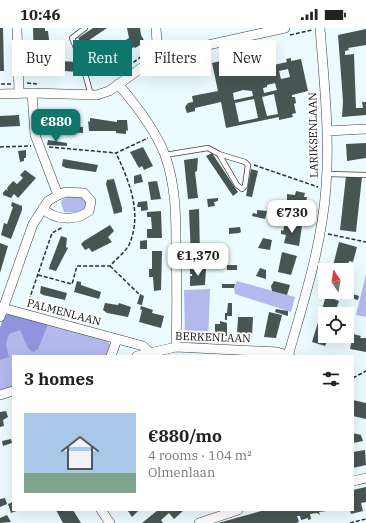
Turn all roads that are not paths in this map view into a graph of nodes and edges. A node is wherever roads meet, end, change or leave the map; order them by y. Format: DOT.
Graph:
graph roads {
  1 [pos="17,28"];
  2 [pos="85,28"];
  3 [pos="156,28"];
  4 [pos="320,28"];
  5 [pos="284,32"];
  6 [pos="157,40"];
  7 [pos="211,44"];
  8 [pos="140,66"];
  9 [pos="118,84"];
  10 [pos="19,93"];
  11 [pos="32,93"];
  12 [pos="0,94"];
  13 [pos="91,95"];
  14 [pos="366,129"];
  15 [pos="327,131"];
  16 [pos="219,154"];
  17 [pos="165,155"];
  18 [pos="327,174"];
  19 [pos="366,175"];
  20 [pos="58,195"];
  21 [pos="43,208"];
  22 [pos="3,308"];
  23 [pos="0,317"];
  24 [pos="118,339"];
  25 [pos="176,347"];
  26 [pos="150,352"];
  27 [pos="111,355"];
  28 [pos="140,355"];
  29 [pos="286,355"];
  30 [pos="289,355"];
  31 [pos="12,391"];
  32 [pos="0,395"];
  33 [pos="366,478"];
  34 [pos="354,481"];
  35 [pos="102,511"];
  36 [pos="232,511"];
  37 [pos="213,514"];
  38 [pos="110,523"];
  39 [pos="199,523"];
  1 -- 10 [label="street"];
  2 -- 13 [label="lane"];
  3 -- 6 [label="street"];
  4 -- 15 [label="street, LARIKSENLAAN"];
  5 -- 7 [label="street"];
  8 -- 9 [label="street"];
  9 -- 13 [label="street"];
  9 -- 17 [label="street"];
  10 -- 11 [label="street"];
  10 -- 12 [label="street"];
  11 -- 13 [label="street"];
  11 -- 20 [label="street"];
  14 -- 15 [label="street"];
  15 -- 18 [label="street, LARIKSENLAAN"];
  16 -- 16 [label="lane"];
  16 -- 17 [label="lane"];
  17 -- 25 [label="street"];
  18 -- 19 [label="lane"];
  18 -- 30 [label="street, LARIKSENLAAN"];
  20 -- 21 [label="street"];
  20 -- 21 [label="street"];
  21 -- 22 [label="street"];
  22 -- 23 [label="street"];
  22 -- 24 [label="street, PALMENLAAN"];
  24 -- 26 [label="street, PALMENLAAN"];
  24 -- 27 [label="street"];
  25 -- 26 [label="street, BERKENLAAN"];
  25 -- 29 [label="street, BERKENLAAN"];
  26 -- 28 [label="street, BERKENLAAN"];
  31 -- 32 [label="street"];
  33 -- 34 [label="street"];
  35 -- 38 [label="street"];
  36 -- 37 [label="street"];
  37 -- 39 [label="street"];
}
